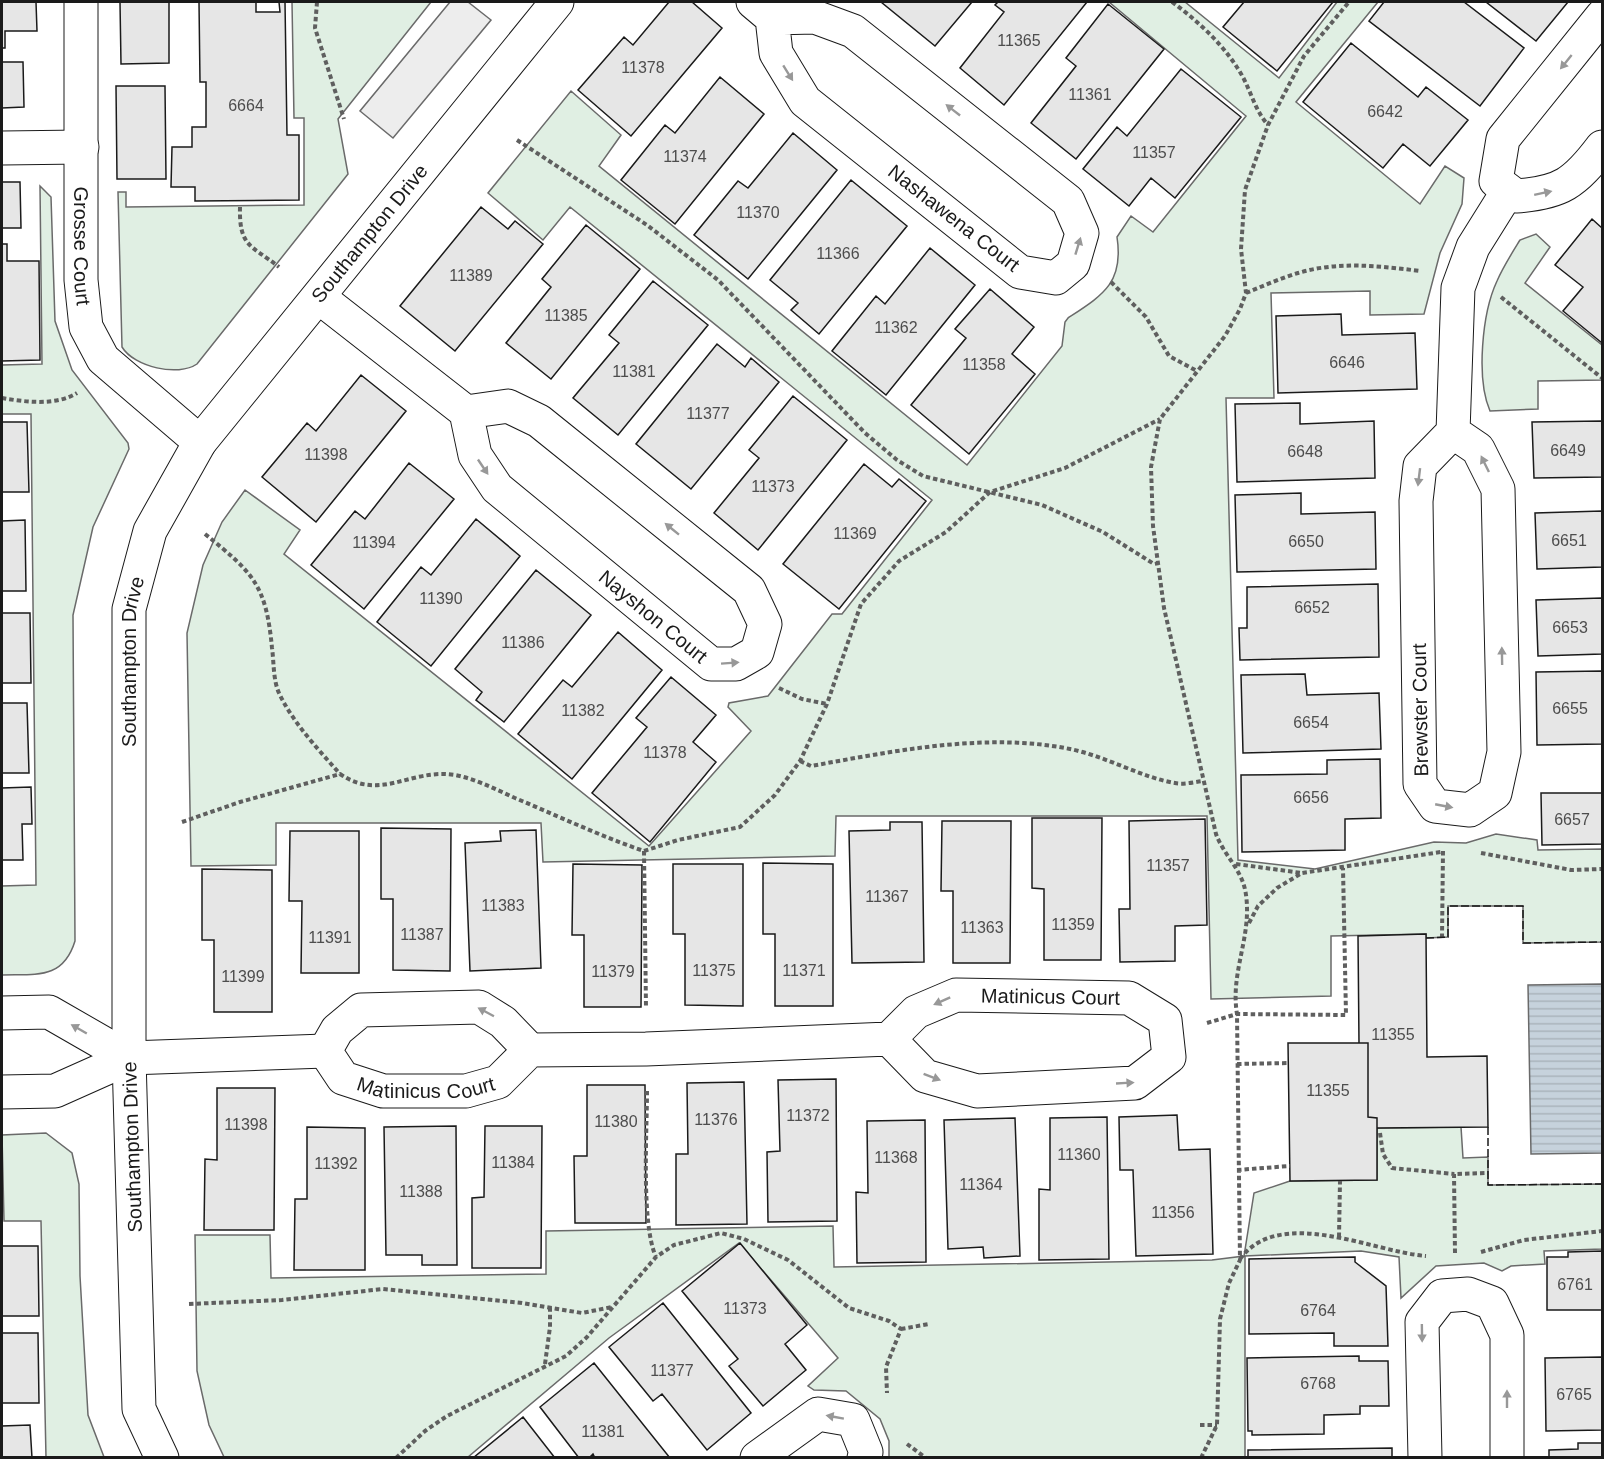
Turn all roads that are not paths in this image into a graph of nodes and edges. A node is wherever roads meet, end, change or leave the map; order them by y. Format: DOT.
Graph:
graph roads {
  1 [pos="81,2"];
  2 [pos="557,2"];
  3 [pos="763,10"];
  4 [pos="1602,16"];
  5 [pos="82,147"];
  6 [pos="1602,147"];
  7 [pos="2,148"];
  8 [pos="1508,191"];
  9 [pos="320,298"];
  10 [pos="466,412"];
  11 [pos="1453,432"];
  12 [pos="200,442"];
  13 [pos="2,1013"];
  14 [pos="889,1040"];
  15 [pos="530,1050"];
  16 [pos="325,1051"];
  17 [pos="129,1058"];
  18 [pos="2,1092"];
  19 [pos="162,1458"];
  20 [pos="758,1458"];
  21 [pos="864,1458"];
  22 [pos="1425,1458"];
  23 [pos="1507,1458"];
  1 -- 5 [label="street, Grosse Court"];
  2 -- 9 [label="street, Southampton Drive"];
  3 -- 3 [label="street, Nashawena Court, one-way"];
  4 -- 8 [label="street, one-way"];
  5 -- 7 [label="street"];
  5 -- 12 [label="street, Grosse Court"];
  8 -- 6 [label="street, one-way"];
  8 -- 11 [label="street"];
  9 -- 10 [label="street"];
  9 -- 12 [label="street, Southampton Drive"];
  10 -- 10 [label="street, Nayshon Court, one-way"];
  11 -- 11 [label="street, Brewster Court, one-way"];
  12 -- 17 [label="street, Southampton Drive"];
  17 -- 13 [label="street, one-way"];
  14 -- 14 [label="street, Matinicus Court, one-way"];
  14 -- 15 [label="street"];
  15 -- 16 [label="street, Matinicus Court"];
  15 -- 16 [label="street, one-way"];
  16 -- 17 [label="street"];
  17 -- 18 [label="street"];
  17 -- 19 [label="street, Southampton Drive"];
  21 -- 20 [label="street, one-way"];
  23 -- 22 [label="street, one-way"];
}
